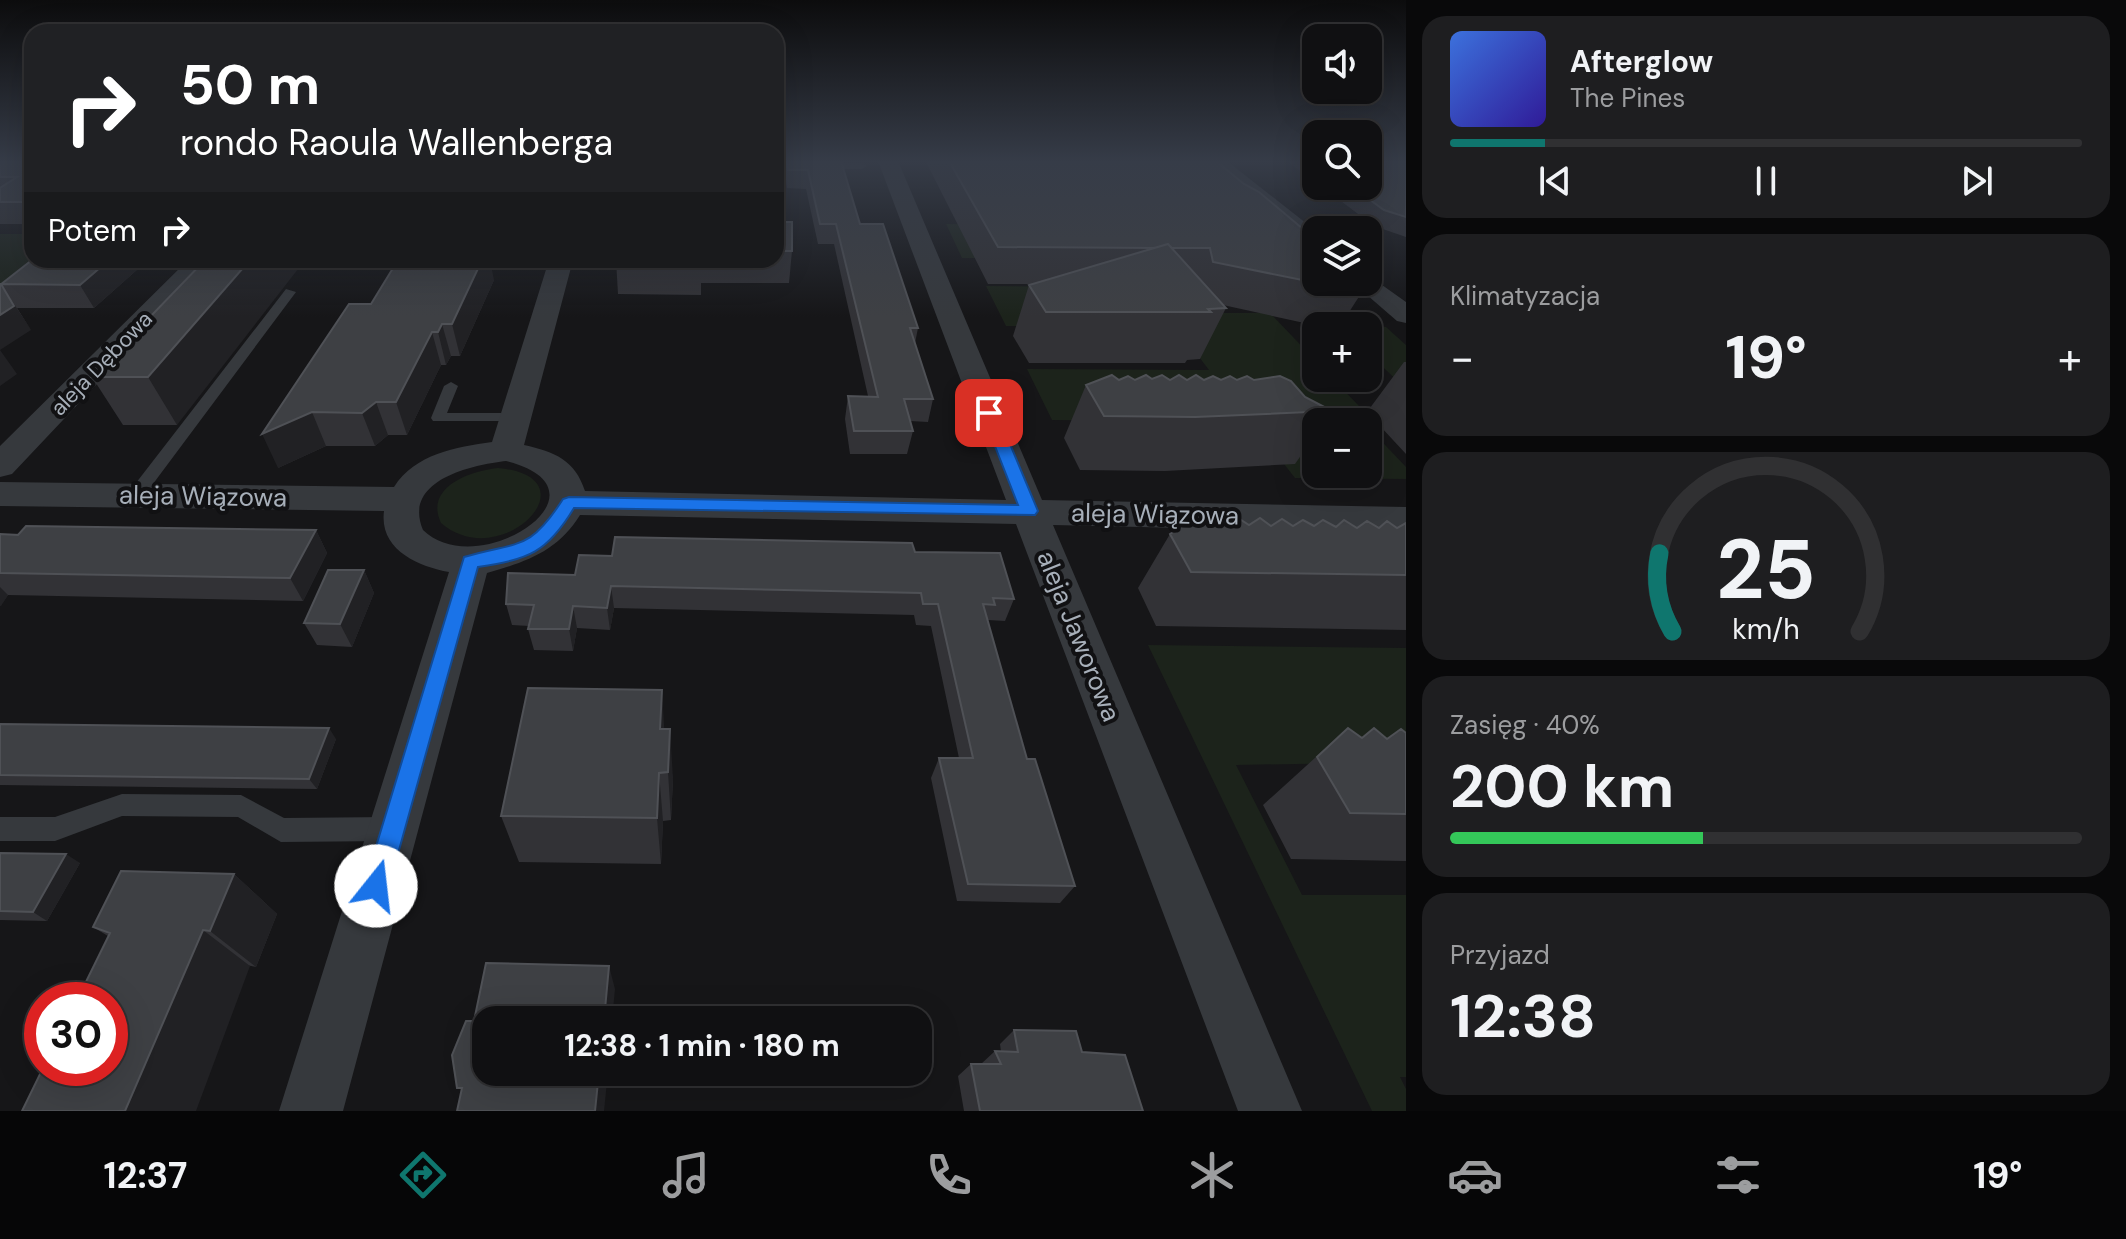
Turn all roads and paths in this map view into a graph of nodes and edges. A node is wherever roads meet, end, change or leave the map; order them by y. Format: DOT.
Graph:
graph roads {
  1 [pos="897,213"];
  2 [pos="1280,213"];
  3 [pos="1302,231"];
  4 [pos="194,268"];
  5 [pos="559,268"];
  6 [pos="290,292"];
  7 [pos="1382,296"];
  8 [pos="1406,315"];
  9 [pos="451,386"];
  10 [pos="516,417"];
  11 [pos="506,451"];
  12 [pos="0,466"];
  13 [pos="0,494"];
  14 [pos="135,496"];
  15 [pos="406,499"];
  16 [pos="569,503"];
  17 [pos="1029,511"];
  18 [pos="1406,520"];
  19 [pos="471,562"];
  20 [pos="0,829"];
  21 [pos="393,829"];
  22 [pos="311,1111"];
  23 [pos="1270,1111"];
  1 -- 17 [label="street, aleja Jaworowa"];
  2 -- 3 [label="street"];
  4 -- 12 [label="street, aleja Dębowa"];
  5 -- 10 [label="street"];
  6 -- 14 [label="lane"];
  7 -- 8 [label="street"];
  9 -- 10 [label="lane"];
  10 -- 11 [label="street"];
  11 -- 15 [label="street"];
  11 -- 16 [label="street"];
  13 -- 14 [label="street, aleja Wiązowa"];
  14 -- 15 [label="street, aleja Wiązowa"];
  15 -- 19 [label="street"];
  16 -- 17 [label="street, aleja Wiązowa"];
  16 -- 19 [label="street"];
  17 -- 18 [label="street, aleja Wiązowa"];
  17 -- 23 [label="street, aleja Jaworowa"];
  19 -- 21 [label="street"];
  20 -- 21 [label="lane"];
  21 -- 22 [label="street"];
}
